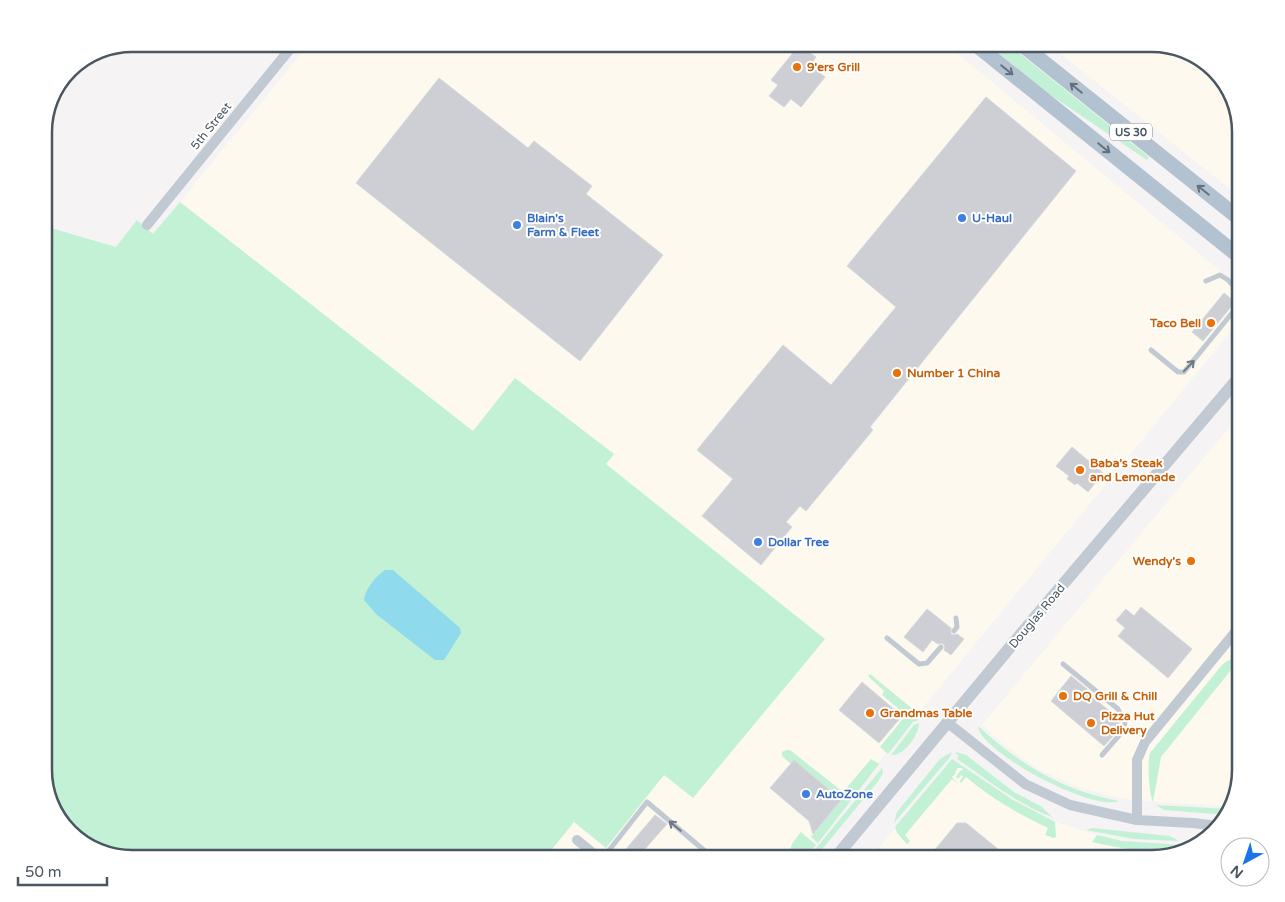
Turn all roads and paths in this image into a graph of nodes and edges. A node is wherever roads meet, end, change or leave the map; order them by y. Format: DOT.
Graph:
graph roads {
  1 [pos="288,52"];
  2 [pos="985,52"];
  3 [pos="1031,52"];
  4 [pos="1232,213"];
  5 [pos="147,225"];
  6 [pos="1232,251"];
  7 [pos="1206,281"];
  8 [pos="1232,284"];
  9 [pos="1232,313"];
  10 [pos="1152,350"];
  11 [pos="1232,386"];
  12 [pos="956,618"];
  13 [pos="954,631"];
  14 [pos="1232,636"];
  15 [pos="887,638"];
  16 [pos="941,647"];
  17 [pos="1063,664"];
  18 [pos="948,723"];
  19 [pos="1102,755"];
  20 [pos="1137,820"];
  21 [pos="1210,825"];
  22 [pos="577,840"];
  23 [pos="589,850"];
  24 [pos="609,850"];
  25 [pos="705,850"];
  26 [pos="842,850"];
  1 -- 5 [label="street, 5th Street"];
  2 -- 6 [label="main road, US 30, one-way"];
  4 -- 3 [label="main road, US 30, one-way"];
  7 -- 8 [label="lane"];
  10 -- 9 [label="lane, one-way"];
  11 -- 18 [label="street, Douglas Road"];
  12 -- 13 [label="lane"];
  14 -- 20 [label="street"];
  15 -- 16 [label="lane"];
  17 -- 19 [label="lane"];
  18 -- 20 [label="street"];
  18 -- 26 [label="street, Douglas Road"];
  20 -- 21 [label="street"];
  22 -- 23 [label="street"];
  25 -- 24 [label="lane, one-way"];
}
